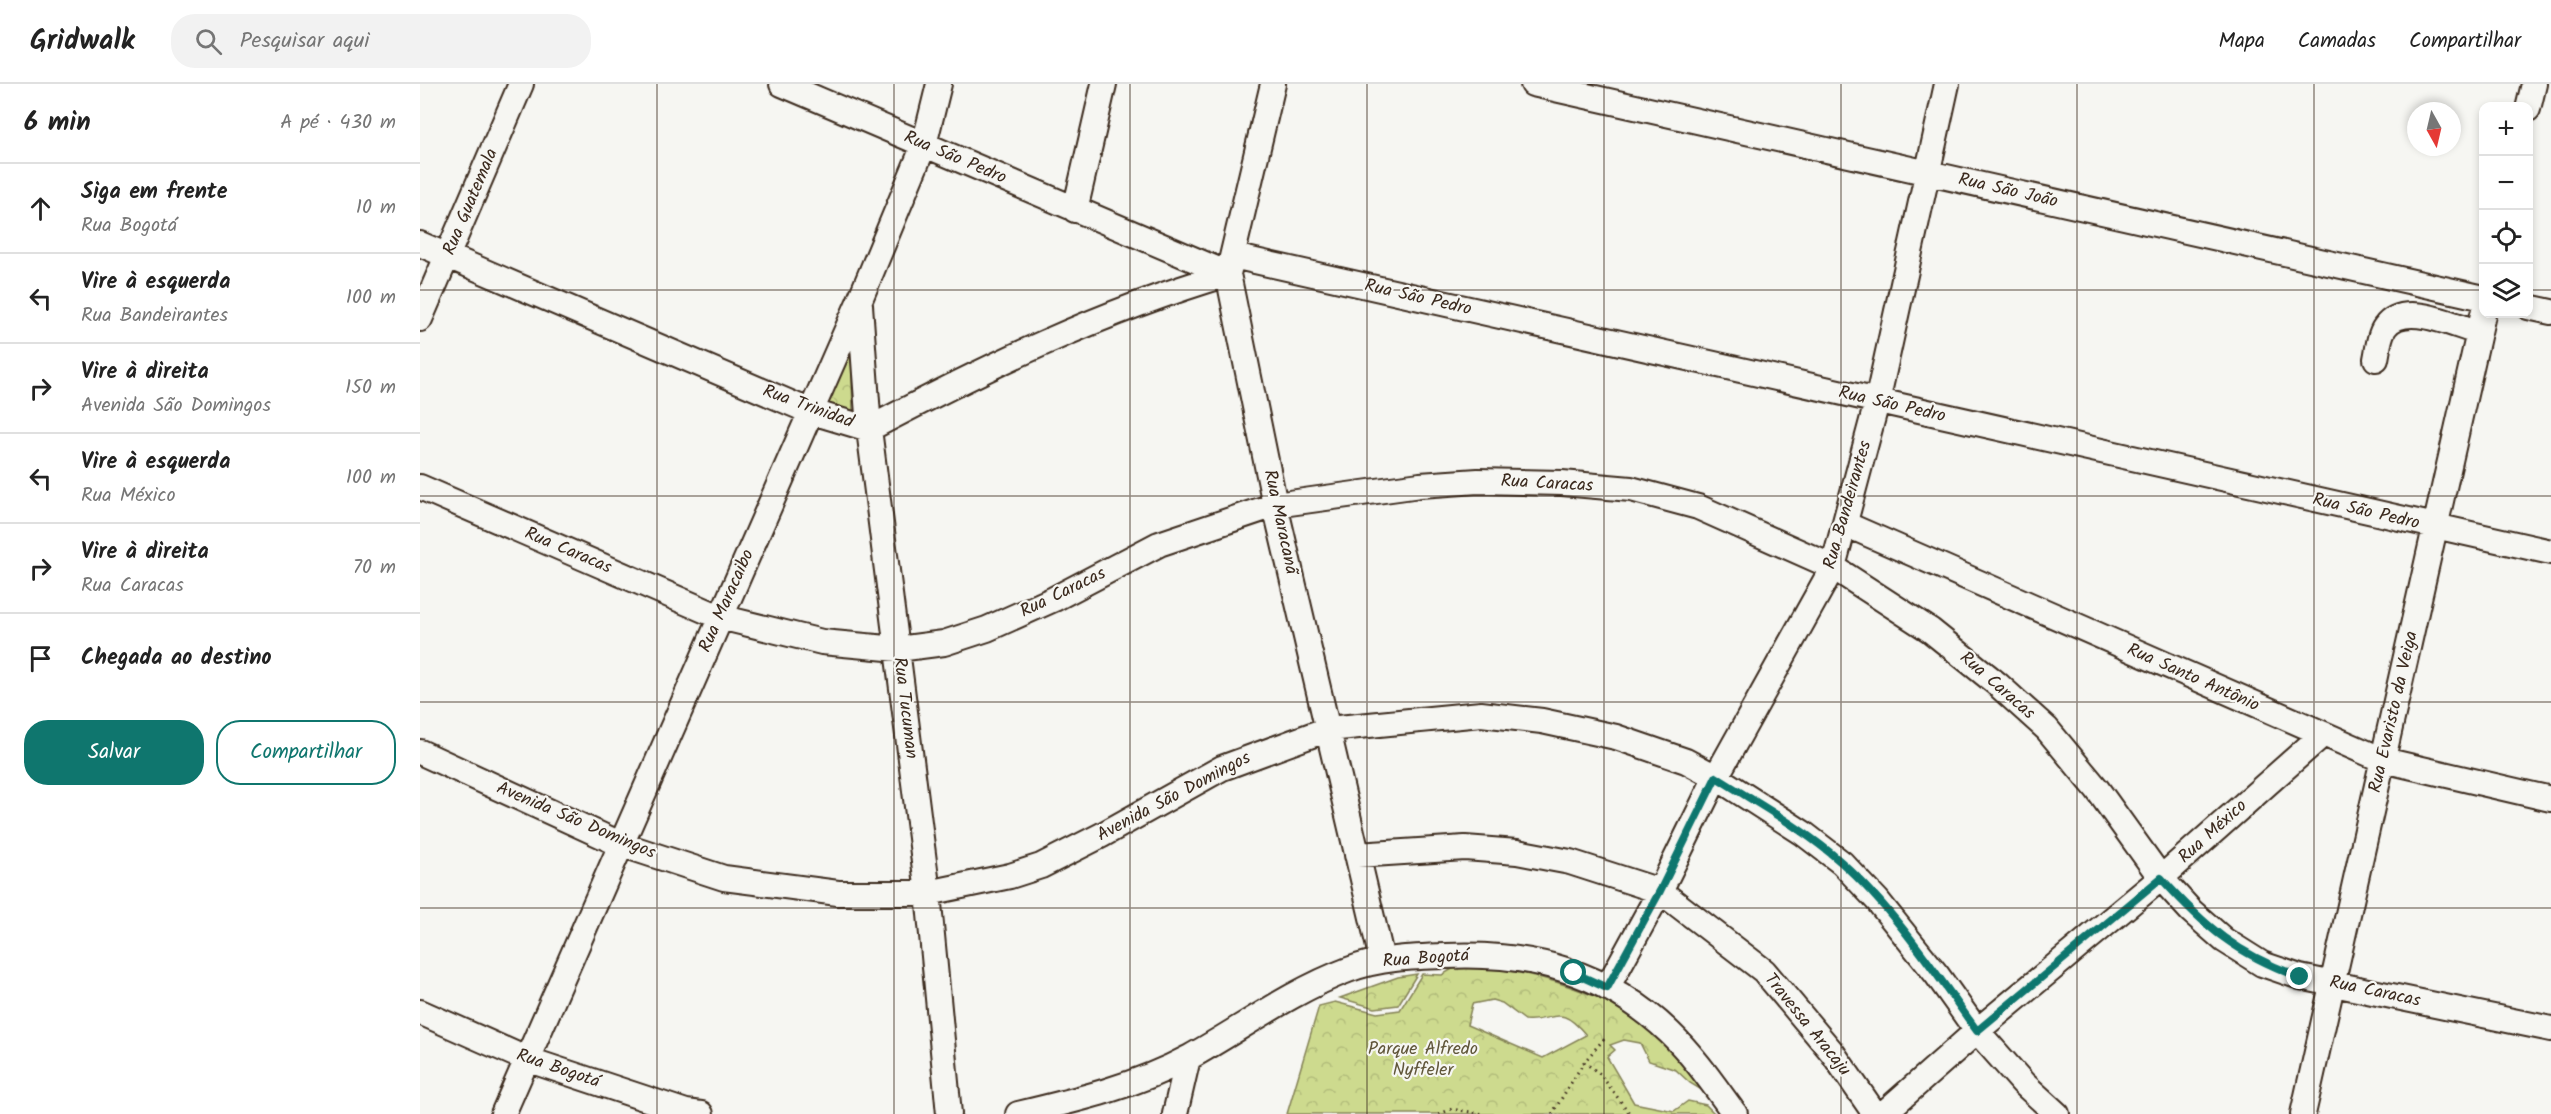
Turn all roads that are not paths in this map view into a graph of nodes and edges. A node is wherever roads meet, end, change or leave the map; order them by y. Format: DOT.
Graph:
graph roads {
  1 [pos="521,84"];
  2 [pos="782,84"];
  3 [pos="939,84"];
  4 [pos="1104,84"];
  5 [pos="1274,84"];
  6 [pos="1533,84"];
  7 [pos="1947,84"];
  8 [pos="2534,84"];
  9 [pos="822,92"];
  10 [pos="2530,102"];
  11 [pos="924,145"];
  12 [pos="1926,172"];
  13 [pos="1075,210"];
  14 [pos="420,244"];
  15 [pos="1181,255"];
  16 [pos="448,257"];
  17 [pos="1231,265"];
  18 [pos="1174,290"];
  19 [pos="2479,297"];
  20 [pos="860,302"];
  21 [pos="2533,309"];
  22 [pos="2551,312"];
  23 [pos="420,319"];
  24 [pos="2481,321"];
  25 [pos="2376,359"];
  26 [pos="1877,402"];
  27 [pos="809,411"];
  28 [pos="869,429"];
  29 [pos="420,487"];
  30 [pos="1275,505"];
  31 [pos="1845,524"];
  32 [pos="2435,527"];
  33 [pos="2551,552"];
  34 [pos="1833,567"];
  35 [pos="720,617"];
  36 [pos="898,648"];
  37 [pos="1328,729"];
  38 [pos="2322,735"];
  39 [pos="420,753"];
  40 [pos="2383,760"];
  41 [pos="1716,777"];
  42 [pos="2551,799"];
  43 [pos="620,844"];
  44 [pos="1357,855"];
  45 [pos="2161,878"];
  46 [pos="1660,891"];
  47 [pos="928,893"];
  48 [pos="1382,960"];
  49 [pos="2333,983"];
  50 [pos="1607,988"];
  51 [pos="420,1012"];
  52 [pos="2551,1029"];
  53 [pos="1977,1031"];
  54 [pos="1188,1058"];
  55 [pos="526,1059"];
  56 [pos="503,1114"];
  57 [pos="701,1114"];
  58 [pos="949,1114"];
  59 [pos="1018,1114"];
  60 [pos="1175,1114"];
  61 [pos="1736,1114"];
  62 [pos="1875,1114"];
  63 [pos="1883,1114"];
  64 [pos="2056,1114"];
  65 [pos="2303,1114"];
  1 -- 16 [label="street, Rua Guatemala"];
  2 -- 9 [label="street, Rua São Pedro"];
  3 -- 11 [label="street, Rua Maracaibo"];
  4 -- 13 [label="street"];
  5 -- 17 [label="street, Rua Maracanã"];
  6 -- 12 [label="street, Rua São João"];
  7 -- 12 [label="street, Rua Bandeirantes"];
  8 -- 10 [label="street"];
  9 -- 11 [label="street, Rua São Pedro"];
  11 -- 13 [label="street, Rua São Pedro"];
  11 -- 20 [label="street, Rua Maracaibo"];
  12 -- 19 [label="street, Rua São João"];
  12 -- 26 [label="street, Rua Bandeirantes"];
  13 -- 15 [label="street, Rua São Pedro"];
  14 -- 16 [label="street, Rua Trinidad"];
  15 -- 17 [label="street, Rua São Pedro"];
  15 -- 18 [label="street"];
  16 -- 23 [label="street, Rua Guatemala"];
  16 -- 27 [label="street, Rua Trinidad"];
  17 -- 18 [label="street, Rua Trinidad"];
  17 -- 26 [label="street, Rua São Pedro"];
  17 -- 30 [label="street, Rua Maracanã"];
  18 -- 28 [label="street, Rua Trinidad"];
  20 -- 27 [label="street, Rua Maracaibo"];
  20 -- 28 [label="street, Rua Tucuman"];
  21 -- 22 [label="street"];
  24 -- 25 [label="street"];
  24 -- 32 [label="street, Rua Evaristo da Veiga"];
  26 -- 31 [label="street, Rua Bandeirantes"];
  26 -- 32 [label="street, Rua São Pedro"];
  27 -- 28 [label="street, Rua Trinidad"];
  27 -- 35 [label="street, Rua Maracaibo"];
  28 -- 36 [label="street, Rua Tucuman"];
  29 -- 35 [label="street, Rua Caracas"];
  30 -- 34 [label="street, Rua Caracas"];
  30 -- 36 [label="street, Rua Caracas"];
  30 -- 37 [label="street, Rua Maracanã"];
  31 -- 34 [label="street, Rua Bandeirantes"];
  31 -- 38 [label="street, Rua Santo Antônio"];
  32 -- 33 [label="street, Rua São Pedro"];
  32 -- 40 [label="street, Rua Evaristo da Veiga"];
  34 -- 41 [label="street, Rua Bandeirantes"];
  34 -- 45 [label="street, Rua Caracas"];
  35 -- 36 [label="street, Rua Caracas"];
  35 -- 43 [label="street, Rua Maracaibo"];
  36 -- 47 [label="street, Rua Tucuman"];
  37 -- 41 [label="street, Avenida São Domingos"];
  37 -- 44 [label="street, Rua Maracanã"];
  37 -- 47 [label="street, Avenida São Domingos"];
  38 -- 40 [label="street, Rua Santo Antônio"];
  38 -- 45 [label="street, Rua México"];
  39 -- 43 [label="street, Avenida São Domingos"];
  40 -- 42 [label="street, Rua Santo Antônio"];
  40 -- 49 [label="street, Rua Evaristo da Veiga"];
  41 -- 46 [label="street, Rua Bandeirantes"];
  41 -- 53 [label="street, Avenida São Domingos"];
  43 -- 47 [label="street, Avenida São Domingos"];
  43 -- 55 [label="street, Rua Maracaibo"];
  44 -- 46 [label="street, Travessa Aracaju"];
  44 -- 48 [label="street, Rua Maracanã"];
  45 -- 49 [label="street, Rua Caracas"];
  45 -- 53 [label="street, Rua México"];
  46 -- 50 [label="street, Rua Bandeirantes"];
  46 -- 62 [label="street, Travessa Aracaju"];
  47 -- 58 [label="street, Rua Tucuman"];
  48 -- 50 [label="street, Rua Bogotá"];
  48 -- 54 [label="street, Rua Bogotá"];
  49 -- 52 [label="street, Rua Caracas"];
  49 -- 65 [label="street, Rua Evaristo da Veiga"];
  50 -- 61 [label="street, Rua Bogotá"];
  51 -- 55 [label="street, Rua Bogotá"];
  53 -- 63 [label="street, Rua México"];
  53 -- 64 [label="street, Avenida São Domingos"];
  54 -- 59 [label="street, Rua Bogotá"];
  54 -- 60 [label="street"];
  55 -- 56 [label="street, Rua Maracaibo"];
  55 -- 57 [label="street, Rua Bogotá"];
}
